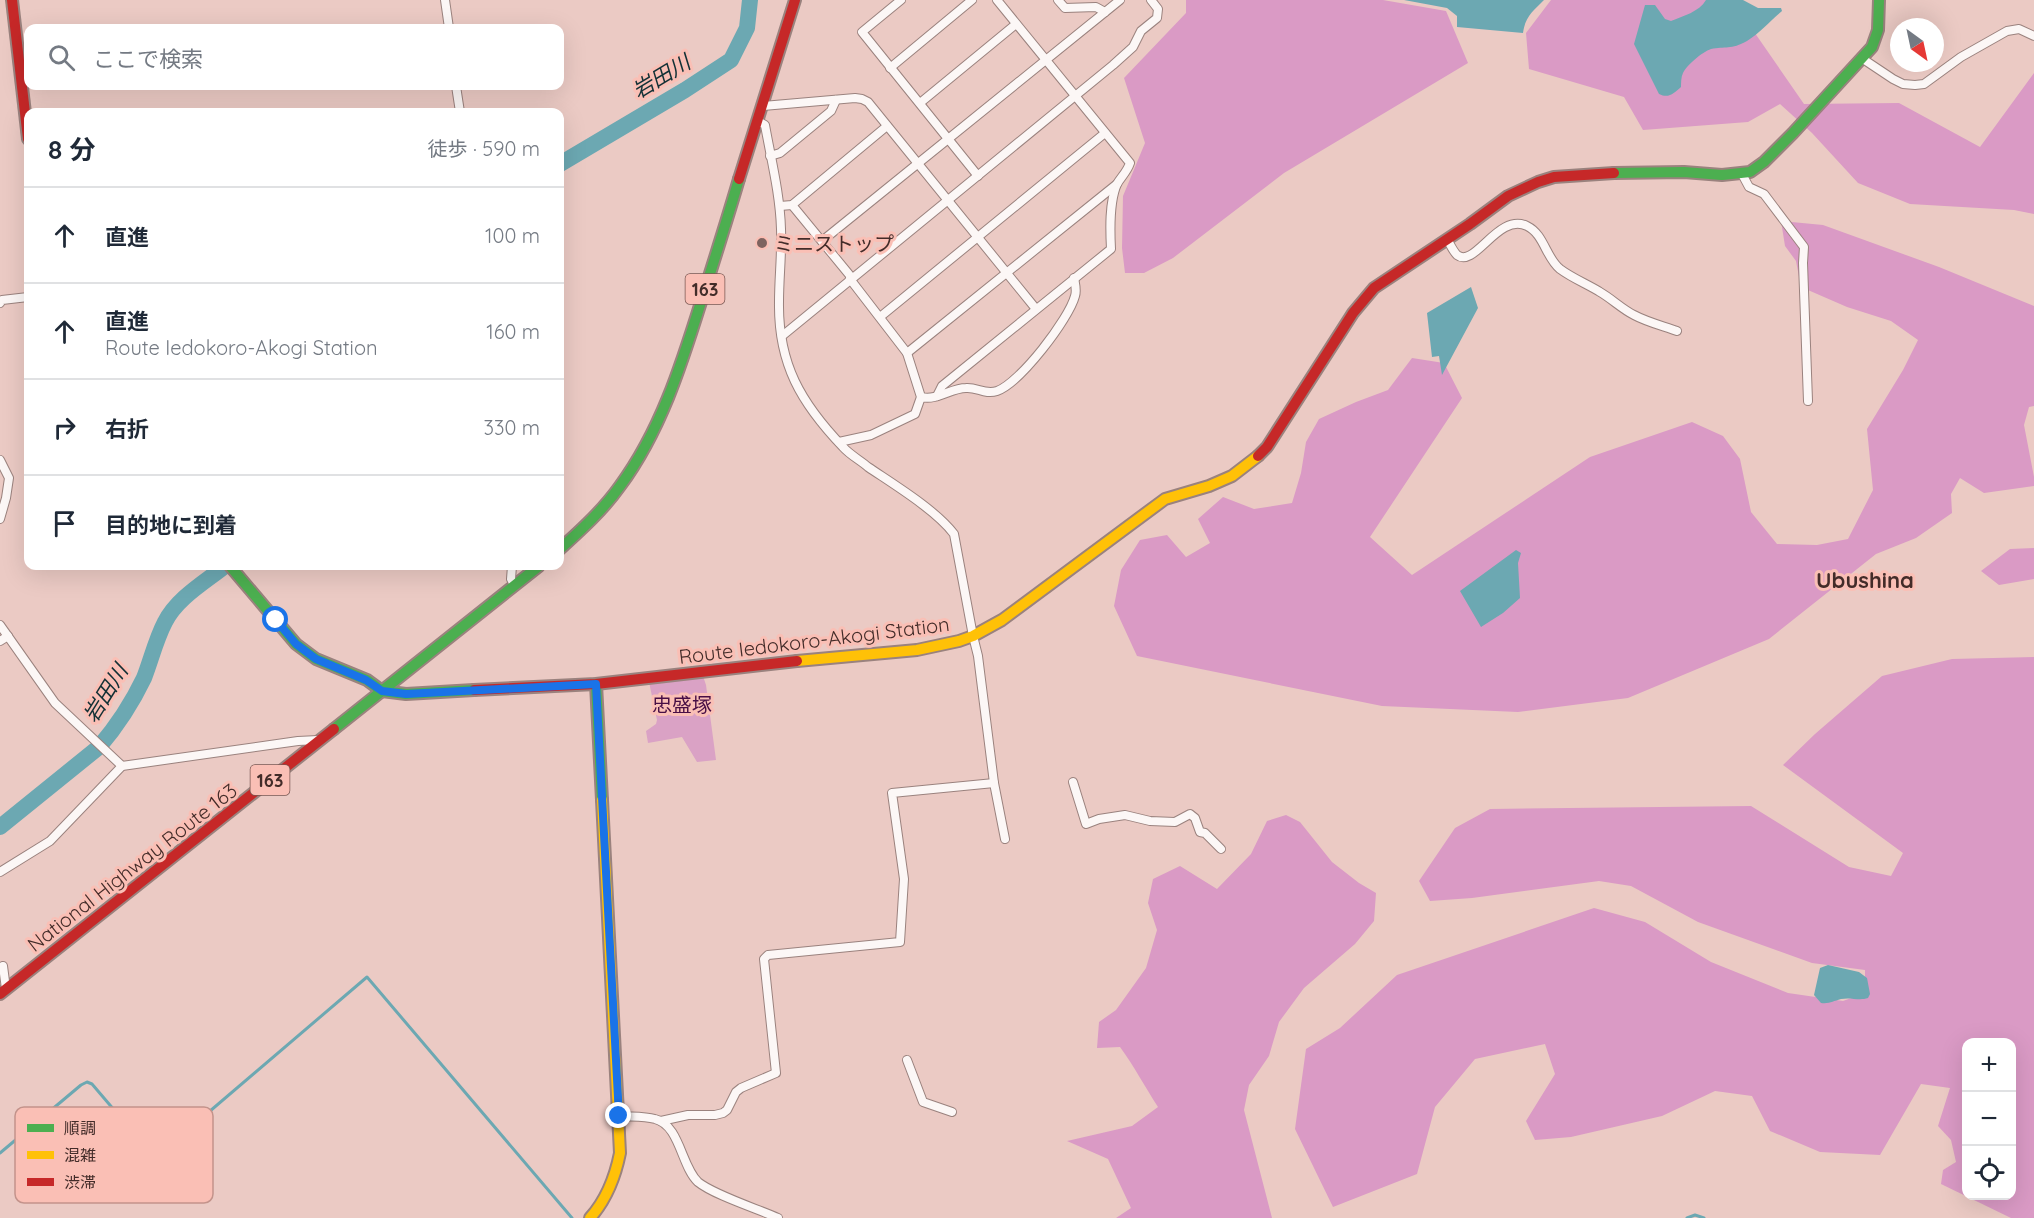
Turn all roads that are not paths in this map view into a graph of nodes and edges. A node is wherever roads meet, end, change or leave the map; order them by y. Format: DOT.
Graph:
graph roads {
  1 [pos="12,0"];
  2 [pos="445,0"];
  3 [pos="795,0"];
  4 [pos="901,0"];
  5 [pos="972,0"];
  6 [pos="997,0"];
  7 [pos="1058,0"];
  8 [pos="1120,0"];
  9 [pos="1151,0"];
  10 [pos="1879,0"];
  11 [pos="1105,12"];
  12 [pos="448,24"];
  13 [pos="1016,24"];
  14 [pos="2034,36"];
  15 [pos="1863,59"];
  16 [pos="1046,60"];
  17 [pos="890,68"];
  18 [pos="457,90"];
  19 [pos="1075,96"];
  20 [pos="837,100"];
  21 [pos="920,103"];
  22 [pos="763,106"];
  23 [pos="24,108"];
  24 [pos="459,108"];
  25 [pos="758,121"];
  26 [pos="887,126"];
  27 [pos="1105,133"];
  28 [pos="948,138"];
  29 [pos="770,156"];
  30 [pos="918,164"];
  31 [pos="1742,174"];
  32 [pos="978,176"];
  33 [pos="1117,184"];
  34 [pos="948,200"];
  35 [pos="792,205"];
  36 [pos="780,206"];
  37 [pos="977,237"];
  38 [pos="1447,239"];
  39 [pos="822,241"];
  40 [pos="1006,272"];
  41 [pos="1074,278"];
  42 [pos="851,279"];
  43 [pos="24,297"];
  44 [pos="0,303"];
  45 [pos="1036,309"];
  46 [pos="880,317"];
  47 [pos="1677,331"];
  48 [pos="782,336"];
  49 [pos="907,353"];
  50 [pos="937,396"];
  51 [pos="921,397"];
  52 [pos="1808,401"];
  53 [pos="838,442"];
  54 [pos="0,460"];
  55 [pos="0,519"];
  56 [pos="564,545"];
  57 [pos="233,570"];
  58 [pos="512,570"];
  59 [pos="534,570"];
  60 [pos="514,585"];
  61 [pos="0,625"];
  62 [pos="8,636"];
  63 [pos="973,636"];
  64 [pos="0,641"];
  65 [pos="596,684"];
  66 [pos="382,691"];
  67 [pos="320,740"];
  68 [pos="122,766"];
  69 [pos="1074,782"];
  70 [pos="994,783"];
  71 [pos="1005,839"];
  72 [pos="1221,849"];
  73 [pos="0,872"];
  74 [pos="3,966"];
  75 [pos="3,991"];
  76 [pos="907,1060"];
  77 [pos="952,1112"];
  78 [pos="619,1116"];
  79 [pos="661,1121"];
  80 [pos="590,1218"];
  81 [pos="778,1218"];
  1 -- 23 [label="main road"];
  2 -- 12 [label="street"];
  3 -- 22 [label="main road, 163"];
  4 -- 17 [label="street"];
  5 -- 17 [label="street"];
  6 -- 13 [label="street"];
  7 -- 11 [label="street"];
  8 -- 11 [label="street"];
  9 -- 19 [label="street"];
  10 -- 15 [label="main road"];
  11 -- 16 [label="street"];
  13 -- 16 [label="street"];
  13 -- 21 [label="street"];
  14 -- 15 [label="street"];
  15 -- 31 [label="main road"];
  16 -- 19 [label="street"];
  16 -- 28 [label="street"];
  17 -- 21 [label="street"];
  18 -- 24 [label="street"];
  19 -- 27 [label="street"];
  19 -- 32 [label="street"];
  20 -- 22 [label="street"];
  20 -- 26 [label="street"];
  20 -- 29 [label="street"];
  21 -- 28 [label="street"];
  22 -- 25 [label="main road, 163"];
  25 -- 29 [label="street"];
  25 -- 56 [label="main road, 163"];
  26 -- 30 [label="street"];
  26 -- 35 [label="street"];
  27 -- 33 [label="street"];
  27 -- 37 [label="street"];
  28 -- 30 [label="street"];
  28 -- 32 [label="street"];
  29 -- 36 [label="street"];
  30 -- 34 [label="street"];
  30 -- 39 [label="street"];
  31 -- 38 [label="main road, Route Iedokoro-Akogi Station"];
  31 -- 52 [label="street"];
  32 -- 34 [label="street"];
  33 -- 40 [label="street"];
  33 -- 41 [label="street"];
  34 -- 37 [label="street"];
  34 -- 42 [label="street"];
  35 -- 36 [label="street"];
  35 -- 39 [label="street"];
  36 -- 48 [label="street"];
  37 -- 40 [label="street"];
  37 -- 46 [label="street"];
  38 -- 47 [label="street"];
  38 -- 63 [label="main road, Route Iedokoro-Akogi Station"];
  39 -- 42 [label="street"];
  40 -- 45 [label="street"];
  40 -- 49 [label="street"];
  41 -- 45 [label="street"];
  41 -- 50 [label="street"];
  42 -- 46 [label="street"];
  42 -- 48 [label="street"];
  43 -- 44 [label="street"];
  45 -- 50 [label="street"];
  46 -- 49 [label="street"];
  48 -- 53 [label="street"];
  49 -- 51 [label="street"];
  50 -- 51 [label="street"];
  51 -- 53 [label="street"];
  53 -- 63 [label="street"];
  54 -- 55 [label="street"];
  57 -- 66 [label="main road"];
  58 -- 60 [label="street"];
  59 -- 60 [label="main road, National Highway Route 163 / 163"];
  60 -- 66 [label="main road, National Highway Route 163 / 163"];
  61 -- 62 [label="street"];
  62 -- 64 [label="street"];
  62 -- 68 [label="street"];
  63 -- 65 [label="main road, Route Iedokoro-Akogi Station"];
  63 -- 70 [label="street"];
  65 -- 66 [label="main road, Route Iedokoro-Akogi Station"];
  65 -- 78 [label="main road"];
  66 -- 67 [label="main road, National Highway Route 163 / 163"];
  67 -- 68 [label="street"];
  67 -- 75 [label="main road, National Highway Route 163 / 163"];
  68 -- 73 [label="street"];
  69 -- 72 [label="street"];
  70 -- 71 [label="street"];
  70 -- 79 [label="street"];
  74 -- 75 [label="street"];
  76 -- 77 [label="street"];
  78 -- 79 [label="street"];
  78 -- 80 [label="main road"];
  79 -- 81 [label="street"];
}
